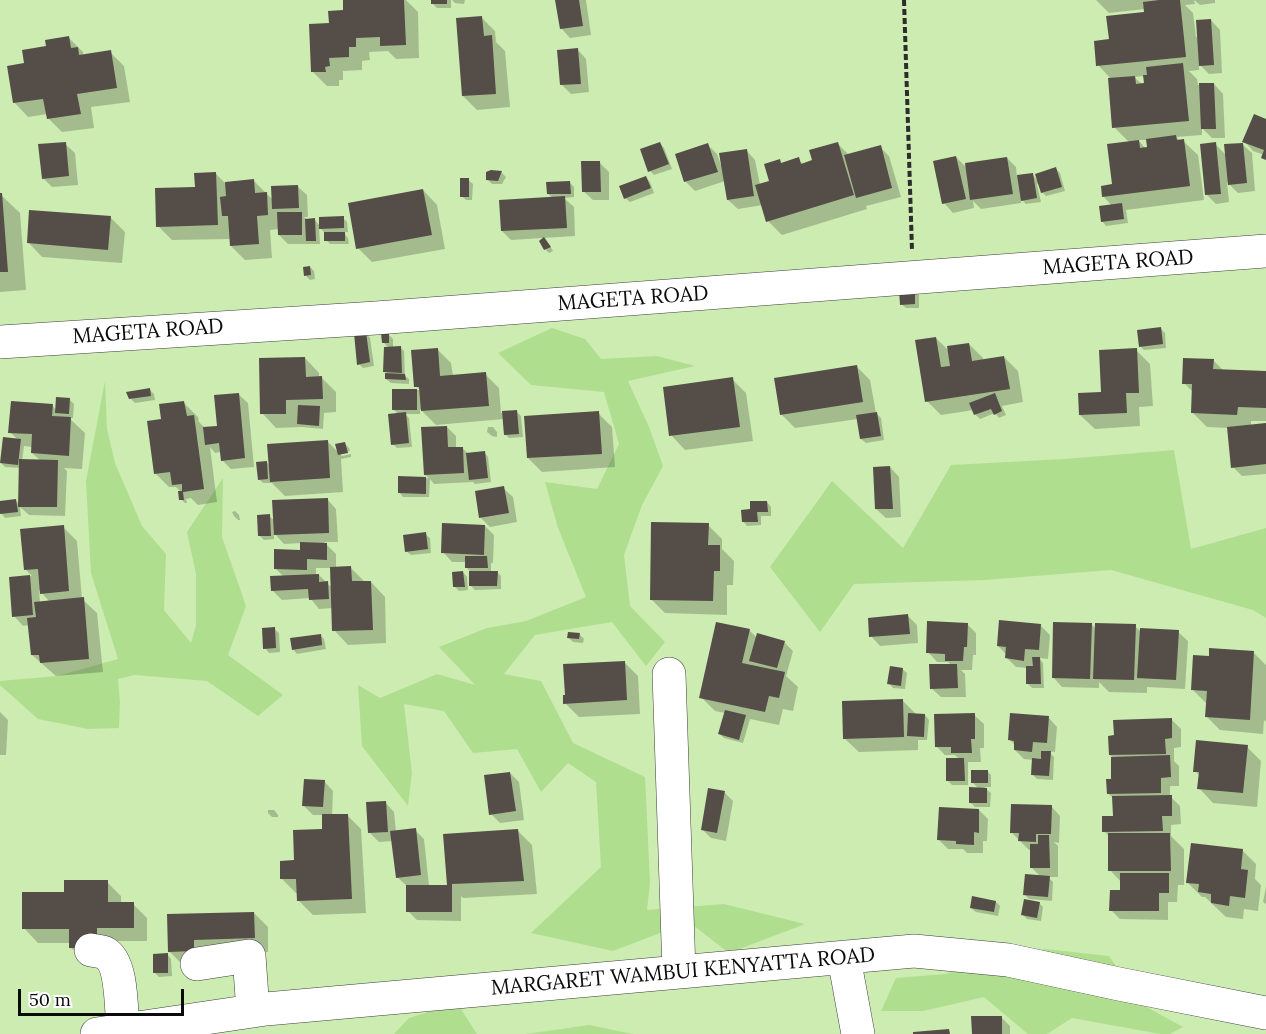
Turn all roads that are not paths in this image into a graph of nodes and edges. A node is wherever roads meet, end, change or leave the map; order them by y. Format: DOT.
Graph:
graph roads {
  1 [pos="1266,251"];
  2 [pos="0,342"];
  3 [pos="669,674"];
  4 [pos="91,950"];
  5 [pos="844,958"];
  6 [pos="197,964"];
  7 [pos="679,972"];
  8 [pos="253,1011"];
  9 [pos="1266,1013"];
  10 [pos="110,1032"];
  11 [pos="858,1034"];
  1 -- 2 [label="street, MAGETA ROAD"];
  3 -- 7 [label="street"];
  4 -- 10 [label="street"];
  5 -- 7 [label="street, MARGARET WAMBUI KENYATTA ROAD"];
  5 -- 9 [label="street, MARGARET WAMBUI KENYATTA ROAD"];
  5 -- 11 [label="street"];
  6 -- 8 [label="street"];
  7 -- 8 [label="street, MARGARET WAMBUI KENYATTA ROAD"];
  8 -- 10 [label="street, MARGARET WAMBUI KENYATTA ROAD"];
}
